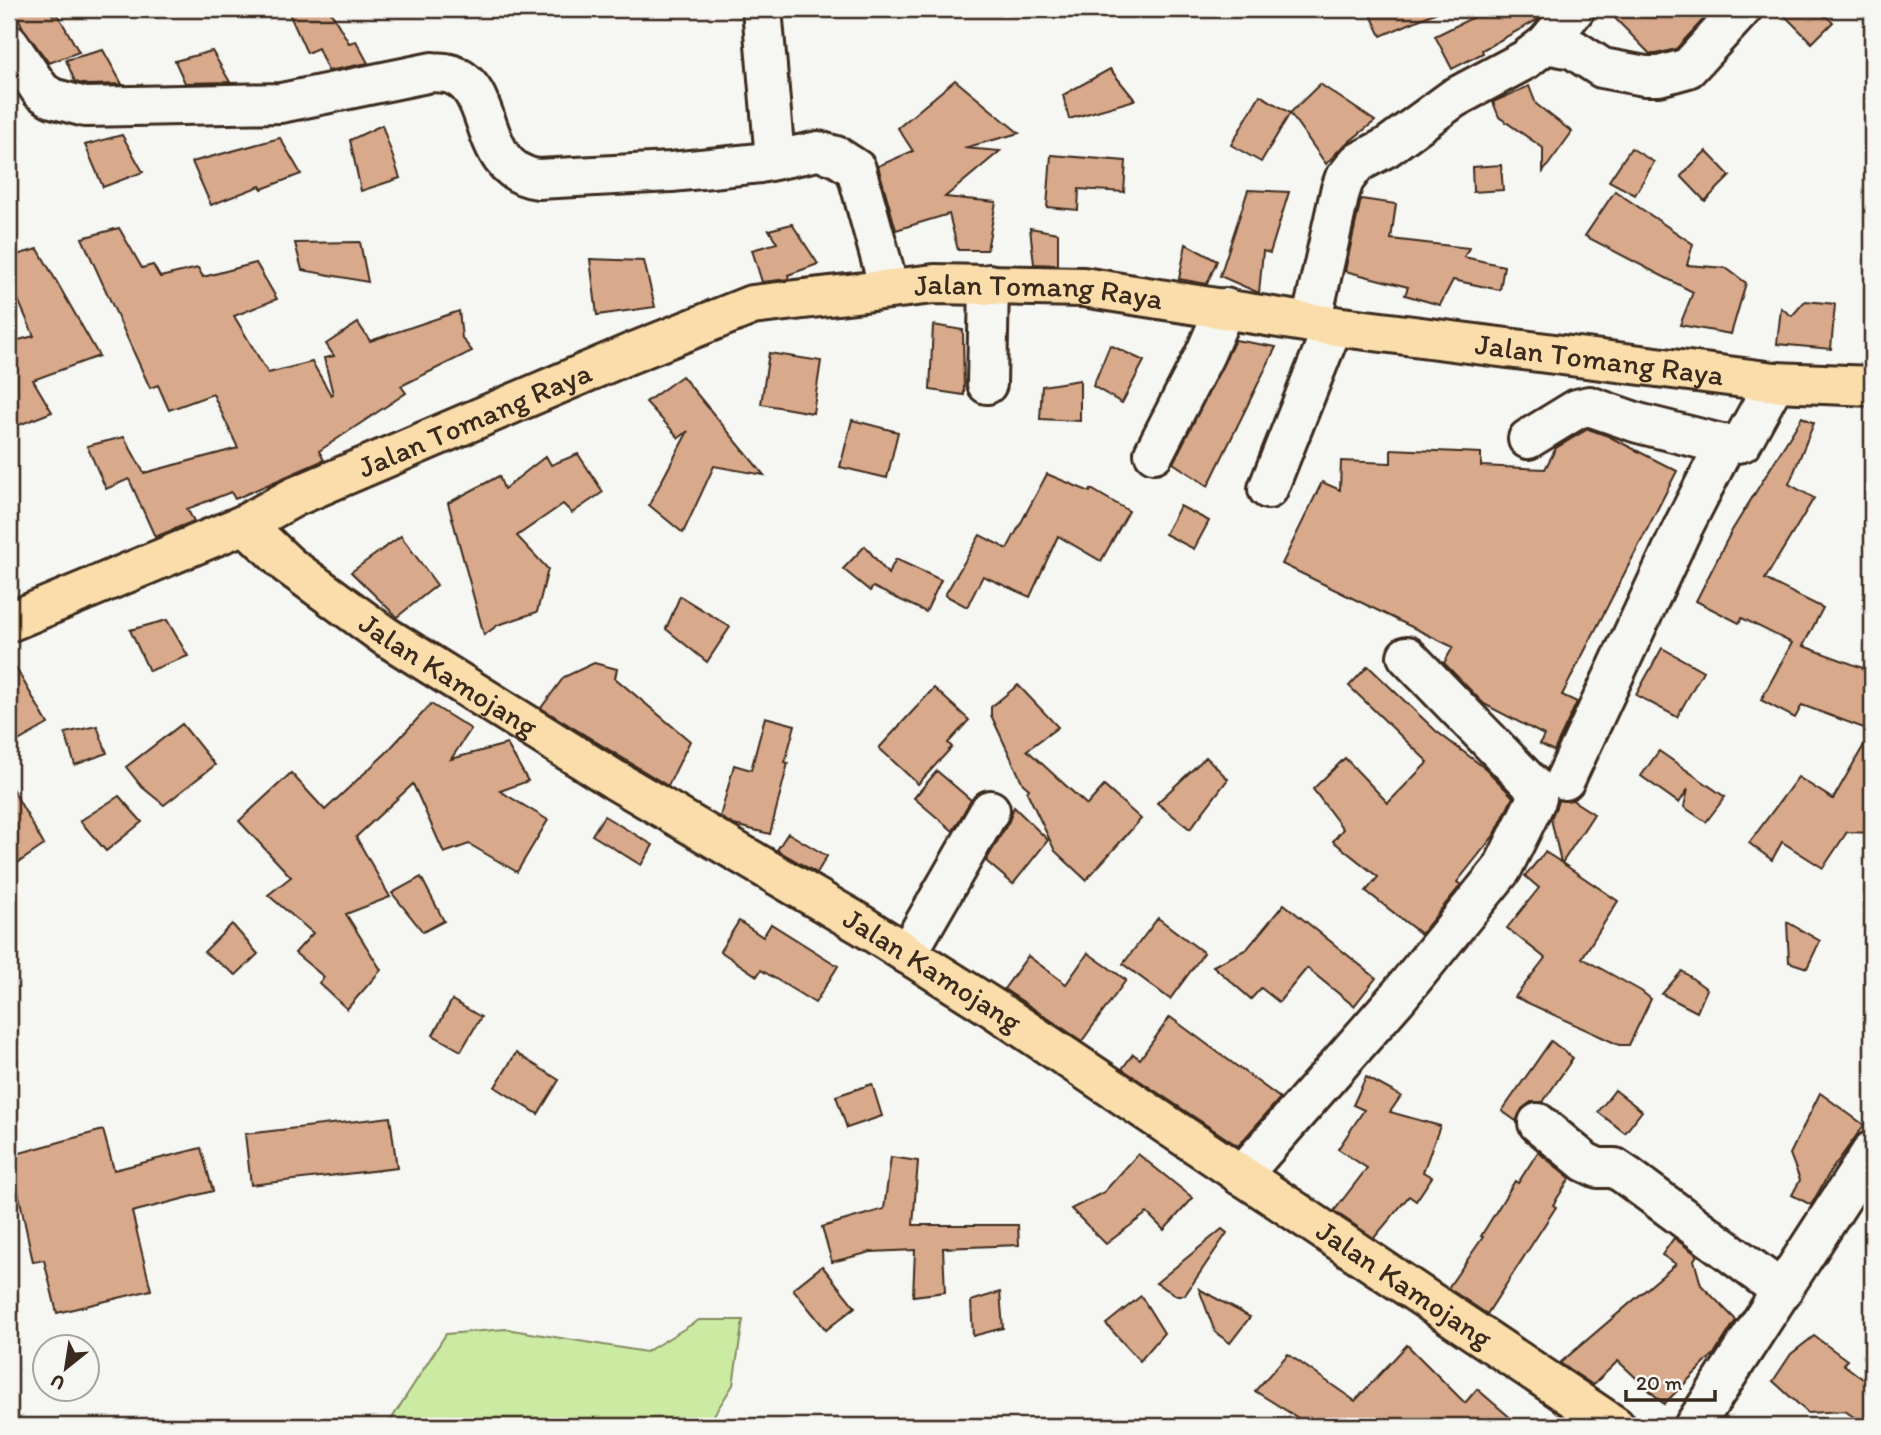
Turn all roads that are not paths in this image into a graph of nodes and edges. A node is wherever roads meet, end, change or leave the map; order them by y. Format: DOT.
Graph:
graph roads {
  1 [pos="762,9"];
  2 [pos="1575,9"];
  3 [pos="1742,9"];
  4 [pos="9,44"];
  5 [pos="1546,44"];
  6 [pos="775,159"];
  7 [pos="989,284"];
  8 [pos="889,288"];
  9 [pos="1225,309"];
  10 [pos="1322,324"];
  11 [pos="1770,381"];
  12 [pos="987,384"];
  13 [pos="1872,386"];
  14 [pos="1528,439"];
  15 [pos="1729,445"];
  16 [pos="1154,453"];
  17 [pos="1268,489"];
  18 [pos="245,524"];
  19 [pos="9,622"];
  20 [pos="1407,656"];
  21 [pos="1565,780"];
  22 [pos="990,810"];
  23 [pos="907,954"];
  24 [pos="1538,1123"];
  25 [pos="1872,1152"];
  26 [pos="1241,1176"];
  27 [pos="1782,1291"];
  28 [pos="1615,1426"];
  29 [pos="1695,1426"];
  1 -- 6 [label="street"];
  2 -- 5 [label="street"];
  3 -- 5 [label="street"];
  4 -- 6 [label="street"];
  5 -- 10 [label="street"];
  6 -- 8 [label="street"];
  7 -- 8 [label="main road, Jalan Tomang Raya"];
  7 -- 9 [label="main road, Jalan Tomang Raya"];
  7 -- 12 [label="street"];
  8 -- 18 [label="main road, Jalan Tomang Raya"];
  9 -- 10 [label="main road, Jalan Tomang Raya"];
  9 -- 16 [label="street"];
  10 -- 11 [label="main road, Jalan Tomang Raya"];
  10 -- 17 [label="street"];
  11 -- 13 [label="main road, Jalan Tomang Raya"];
  11 -- 15 [label="street"];
  14 -- 15 [label="street"];
  15 -- 21 [label="street"];
  18 -- 19 [label="main road, Jalan Tomang Raya"];
  18 -- 23 [label="main road, Jalan Kamojang"];
  20 -- 26 [label="street"];
  22 -- 23 [label="street"];
  23 -- 26 [label="main road, Jalan Kamojang"];
  24 -- 27 [label="street"];
  25 -- 27 [label="street"];
  26 -- 28 [label="main road, Jalan Kamojang"];
  27 -- 29 [label="street"];
}
